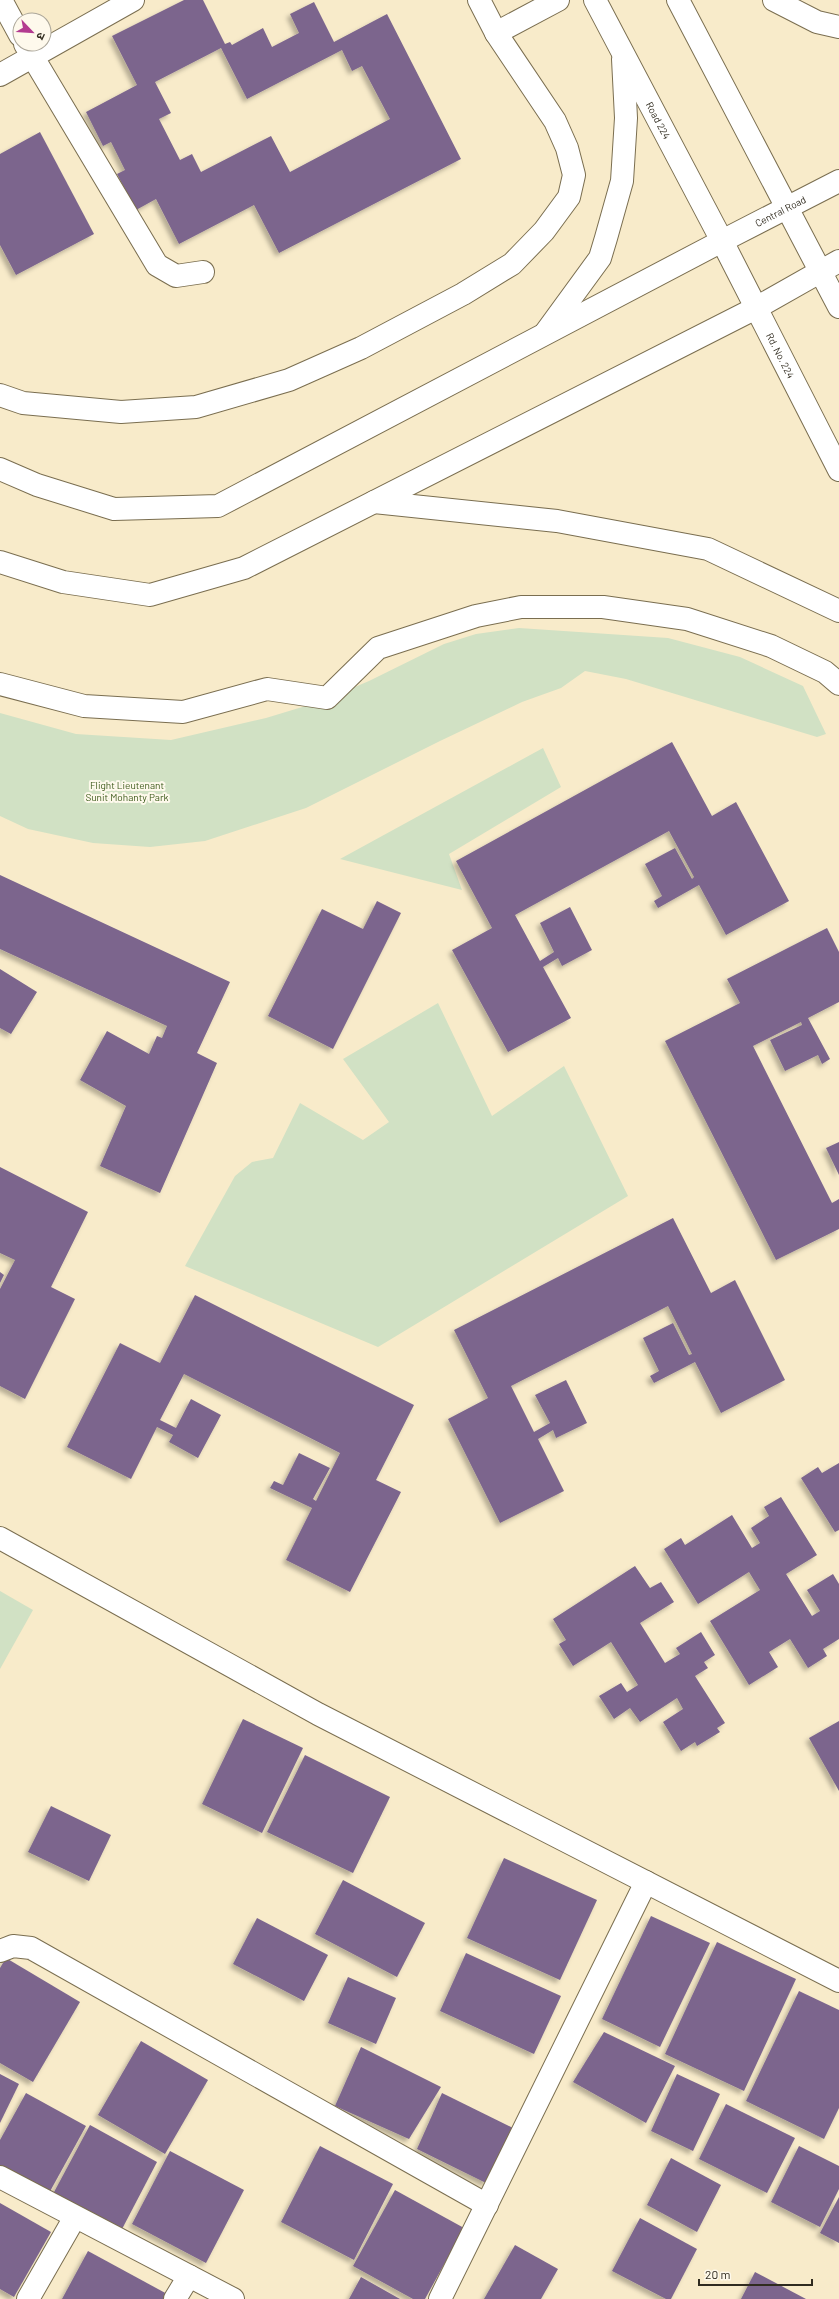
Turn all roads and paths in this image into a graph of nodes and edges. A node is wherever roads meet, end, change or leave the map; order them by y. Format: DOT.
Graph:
graph roads {
  1 [pos="1,0"];
  2 [pos="133,0"];
  3 [pos="479,0"];
  4 [pos="558,0"];
  5 [pos="595,0"];
  6 [pos="678,0"];
  7 [pos="774,0"];
  8 [pos="12,20"];
  9 [pos="839,27"];
  10 [pos="496,33"];
  11 [pos="52,39"];
  12 [pos="26,52"];
  13 [pos="29,52"];
  14 [pos="623,52"];
  15 [pos="0,74"];
  16 [pos="839,181"];
  17 [pos="788,208"];
  18 [pos="722,241"];
  19 [pos="839,261"];
  20 [pos="820,271"];
  21 [pos="203,272"];
  22 [pos="839,306"];
  23 [pos="756,308"];
  24 [pos="543,336"];
  25 [pos="0,395"];
  26 [pos="0,469"];
  27 [pos="839,470"];
  28 [pos="374,502"];
  29 [pos="0,562"];
  30 [pos="839,611"];
  31 [pos="0,684"];
  32 [pos="839,684"];
  33 [pos="0,1538"];
  34 [pos="646,1882"];
  35 [pos="0,1951"];
  36 [pos="839,1981"];
  37 [pos="0,2177"];
  38 [pos="487,2205"];
  39 [pos="75,2217"];
  40 [pos="189,2276"];
  41 [pos="28,2299"];
  42 [pos="175,2299"];
  43 [pos="233,2299"];
  44 [pos="440,2299"];
  1 -- 8 [label="street"];
  2 -- 11 [label="street"];
  3 -- 10 [label="street"];
  4 -- 10 [label="street"];
  5 -- 14 [label="street, Road 224"];
  6 -- 17 [label="street"];
  7 -- 9 [label="street"];
  10 -- 25 [label="street"];
  12 -- 15 [label="street"];
  13 -- 21 [label="street"];
  14 -- 18 [label="street, Road 224"];
  14 -- 24 [label="street"];
  16 -- 17 [label="street, Central Road"];
  17 -- 18 [label="street, Central Road"];
  17 -- 20 [label="street"];
  18 -- 23 [label="street, Rd. No. 224"];
  18 -- 24 [label="street, Central Road"];
  19 -- 20 [label="street"];
  20 -- 22 [label="street"];
  20 -- 23 [label="street"];
  23 -- 27 [label="street, Rd. No. 224"];
  23 -- 28 [label="street"];
  24 -- 26 [label="street, Central Road"];
  28 -- 29 [label="street"];
  28 -- 30 [label="street"];
  31 -- 32 [label="street"];
  33 -- 34 [label="street"];
  34 -- 36 [label="street"];
  34 -- 38 [label="street"];
  35 -- 38 [label="street"];
  37 -- 39 [label="street"];
  38 -- 44 [label="street"];
  39 -- 40 [label="street"];
  39 -- 41 [label="street"];
  40 -- 42 [label="street"];
  40 -- 43 [label="street"];
}
